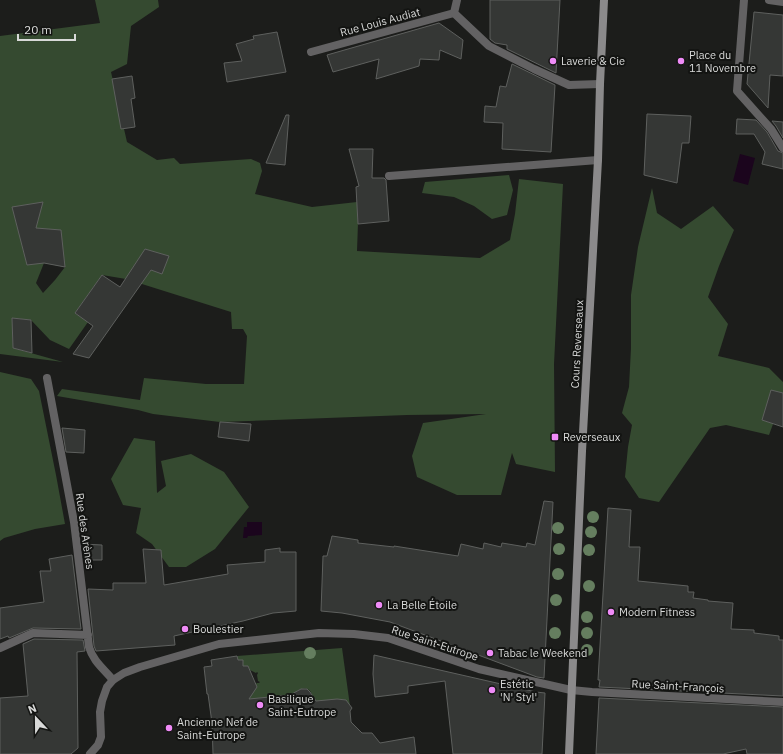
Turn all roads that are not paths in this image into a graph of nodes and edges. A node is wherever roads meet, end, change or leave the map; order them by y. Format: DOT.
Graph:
graph roads {
  1 [pos="457,0"];
  2 [pos="604,0"];
  3 [pos="744,0"];
  4 [pos="768,0"];
  5 [pos="783,2"];
  6 [pos="454,13"];
  7 [pos="311,52"];
  8 [pos="600,84"];
  9 [pos="783,148"];
  10 [pos="598,160"];
  11 [pos="389,176"];
  12 [pos="47,378"];
  13 [pos="88,635"];
  14 [pos="0,648"];
  15 [pos="113,680"];
  16 [pos="571,690"];
  17 [pos="783,702"];
  18 [pos="90,754"];
  19 [pos="568,754"];
  1 -- 6 [label="street"];
  2 -- 8 [label="main road, Cours Reverseaux"];
  3 -- 9 [label="street"];
  4 -- 5 [label="street"];
  6 -- 7 [label="street, Rue Louis Audiat"];
  6 -- 8 [label="street"];
  8 -- 10 [label="main road, Cours Reverseaux"];
  10 -- 11 [label="street"];
  10 -- 16 [label="main road, Cours Reverseaux"];
  12 -- 13 [label="street, Rue des Arènes"];
  13 -- 14 [label="street"];
  13 -- 15 [label="street, Rue des Arènes"];
  15 -- 16 [label="street, Rue Saint-Eutrope"];
  15 -- 18 [label="street"];
  16 -- 17 [label="street, Rue Saint-François"];
  16 -- 19 [label="main road, Cours Reverseaux"];
}
